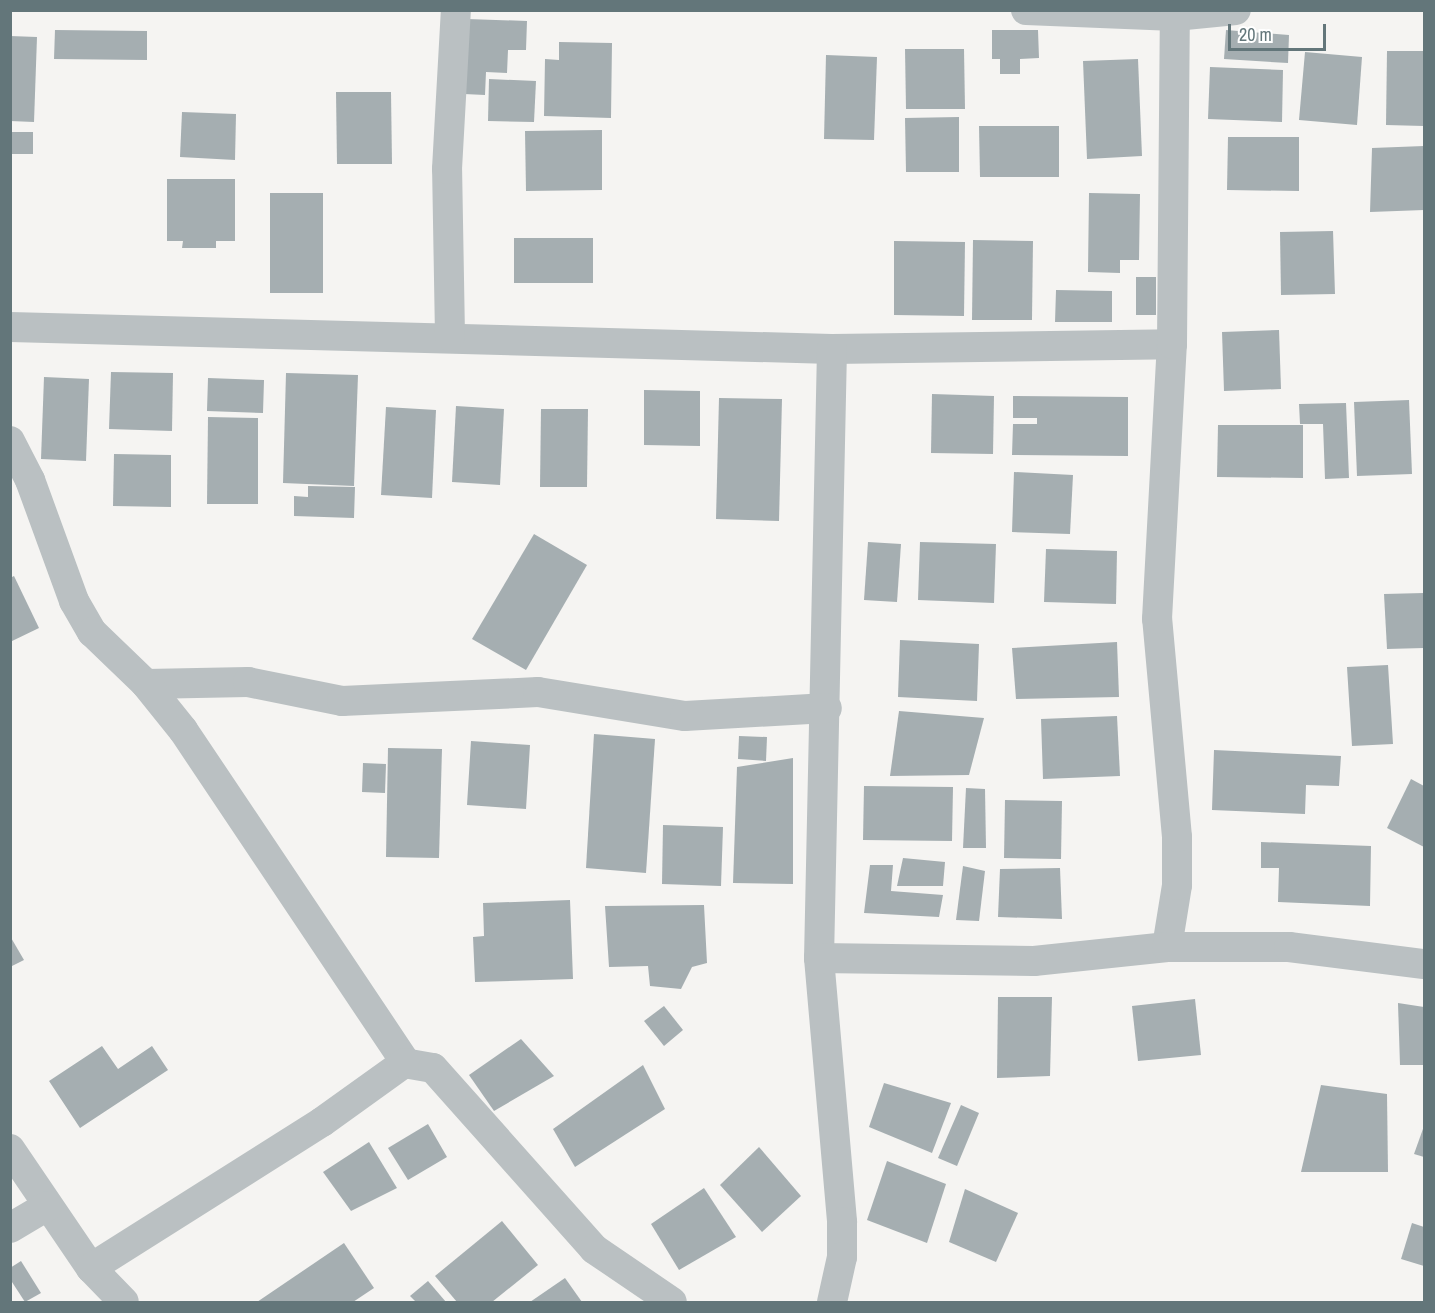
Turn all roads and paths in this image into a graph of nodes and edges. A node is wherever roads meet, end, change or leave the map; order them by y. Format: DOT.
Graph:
graph roads {
  1 [pos="456,10"];
  2 [pos="1026,10"];
  3 [pos="1236,10"];
  4 [pos="1175,16"];
  5 [pos="10,327"];
  6 [pos="450,336"];
  7 [pos="1172,344"];
  8 [pos="832,349"];
  9 [pos="10,441"];
  10 [pos="146,684"];
  11 [pos="827,708"];
  12 [pos="1167,947"];
  13 [pos="819,958"];
  14 [pos="1425,964"];
  15 [pos="406,1063"];
  16 [pos="10,1149"];
  17 [pos="47,1206"];
  18 [pos="10,1228"];
  19 [pos="92,1268"];
  20 [pos="124,1302"];
  21 [pos="672,1302"];
  22 [pos="832,1302"];
  1 -- 6 [label="street"];
  2 -- 4 [label="street"];
  3 -- 4 [label="street"];
  4 -- 7 [label="street"];
  5 -- 6 [label="street"];
  6 -- 8 [label="street"];
  7 -- 8 [label="street"];
  7 -- 12 [label="street"];
  8 -- 11 [label="street"];
  9 -- 10 [label="street"];
  10 -- 11 [label="street"];
  10 -- 15 [label="street"];
  11 -- 13 [label="street"];
  12 -- 13 [label="street"];
  12 -- 14 [label="street"];
  13 -- 22 [label="street"];
  15 -- 19 [label="street"];
  15 -- 21 [label="street"];
  16 -- 17 [label="street"];
  17 -- 18 [label="street"];
  17 -- 19 [label="street"];
  19 -- 20 [label="street"];
}
